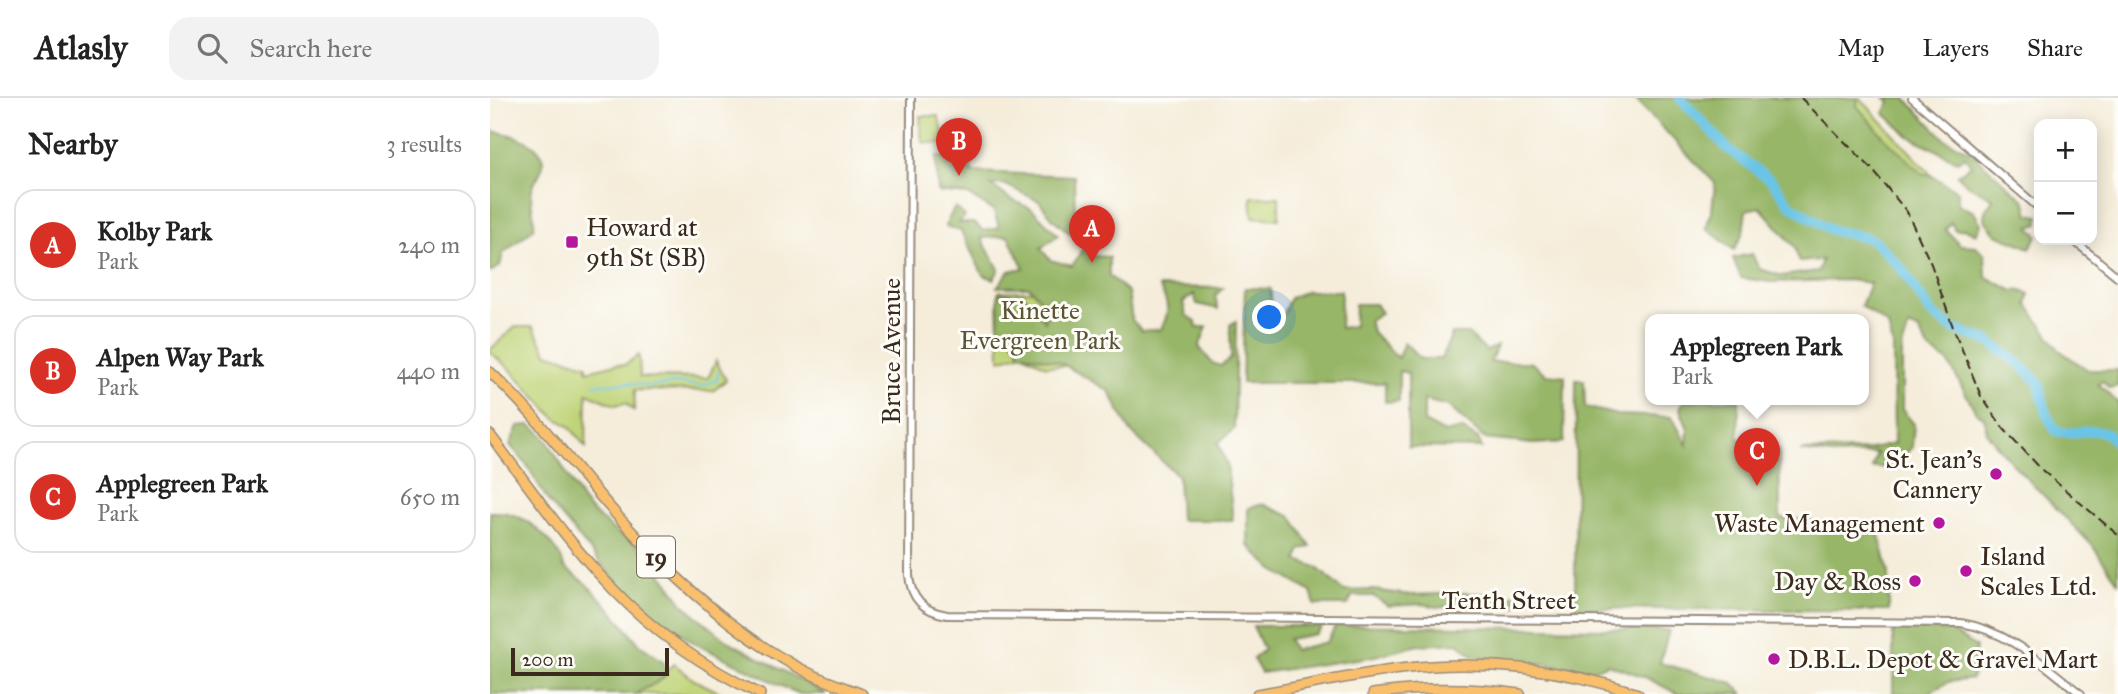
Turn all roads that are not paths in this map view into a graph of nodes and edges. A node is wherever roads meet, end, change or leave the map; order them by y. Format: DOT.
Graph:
graph roads {
  1 [pos="911,98"];
  2 [pos="1912,98"];
  3 [pos="2034,204"];
  4 [pos="2079,245"];
  5 [pos="2118,277"];
  6 [pos="490,372"];
  7 [pos="490,435"];
  8 [pos="919,603"];
  9 [pos="760,694"];
  10 [pos="862,694"];
  11 [pos="1257,694"];
  12 [pos="1373,694"];
  13 [pos="1520,694"];
  14 [pos="1638,694"];
  15 [pos="2081,694"];
  1 -- 8 [label="street, Bruce Avenue"];
  2 -- 3 [label="street"];
  4 -- 5 [label="street"];
  6 -- 10 [label="highway, 19"];
  7 -- 9 [label="highway, 19"];
  8 -- 15 [label="street, Tenth Street"];
  11 -- 14 [label="highway"];
  12 -- 13 [label="highway"];
}
